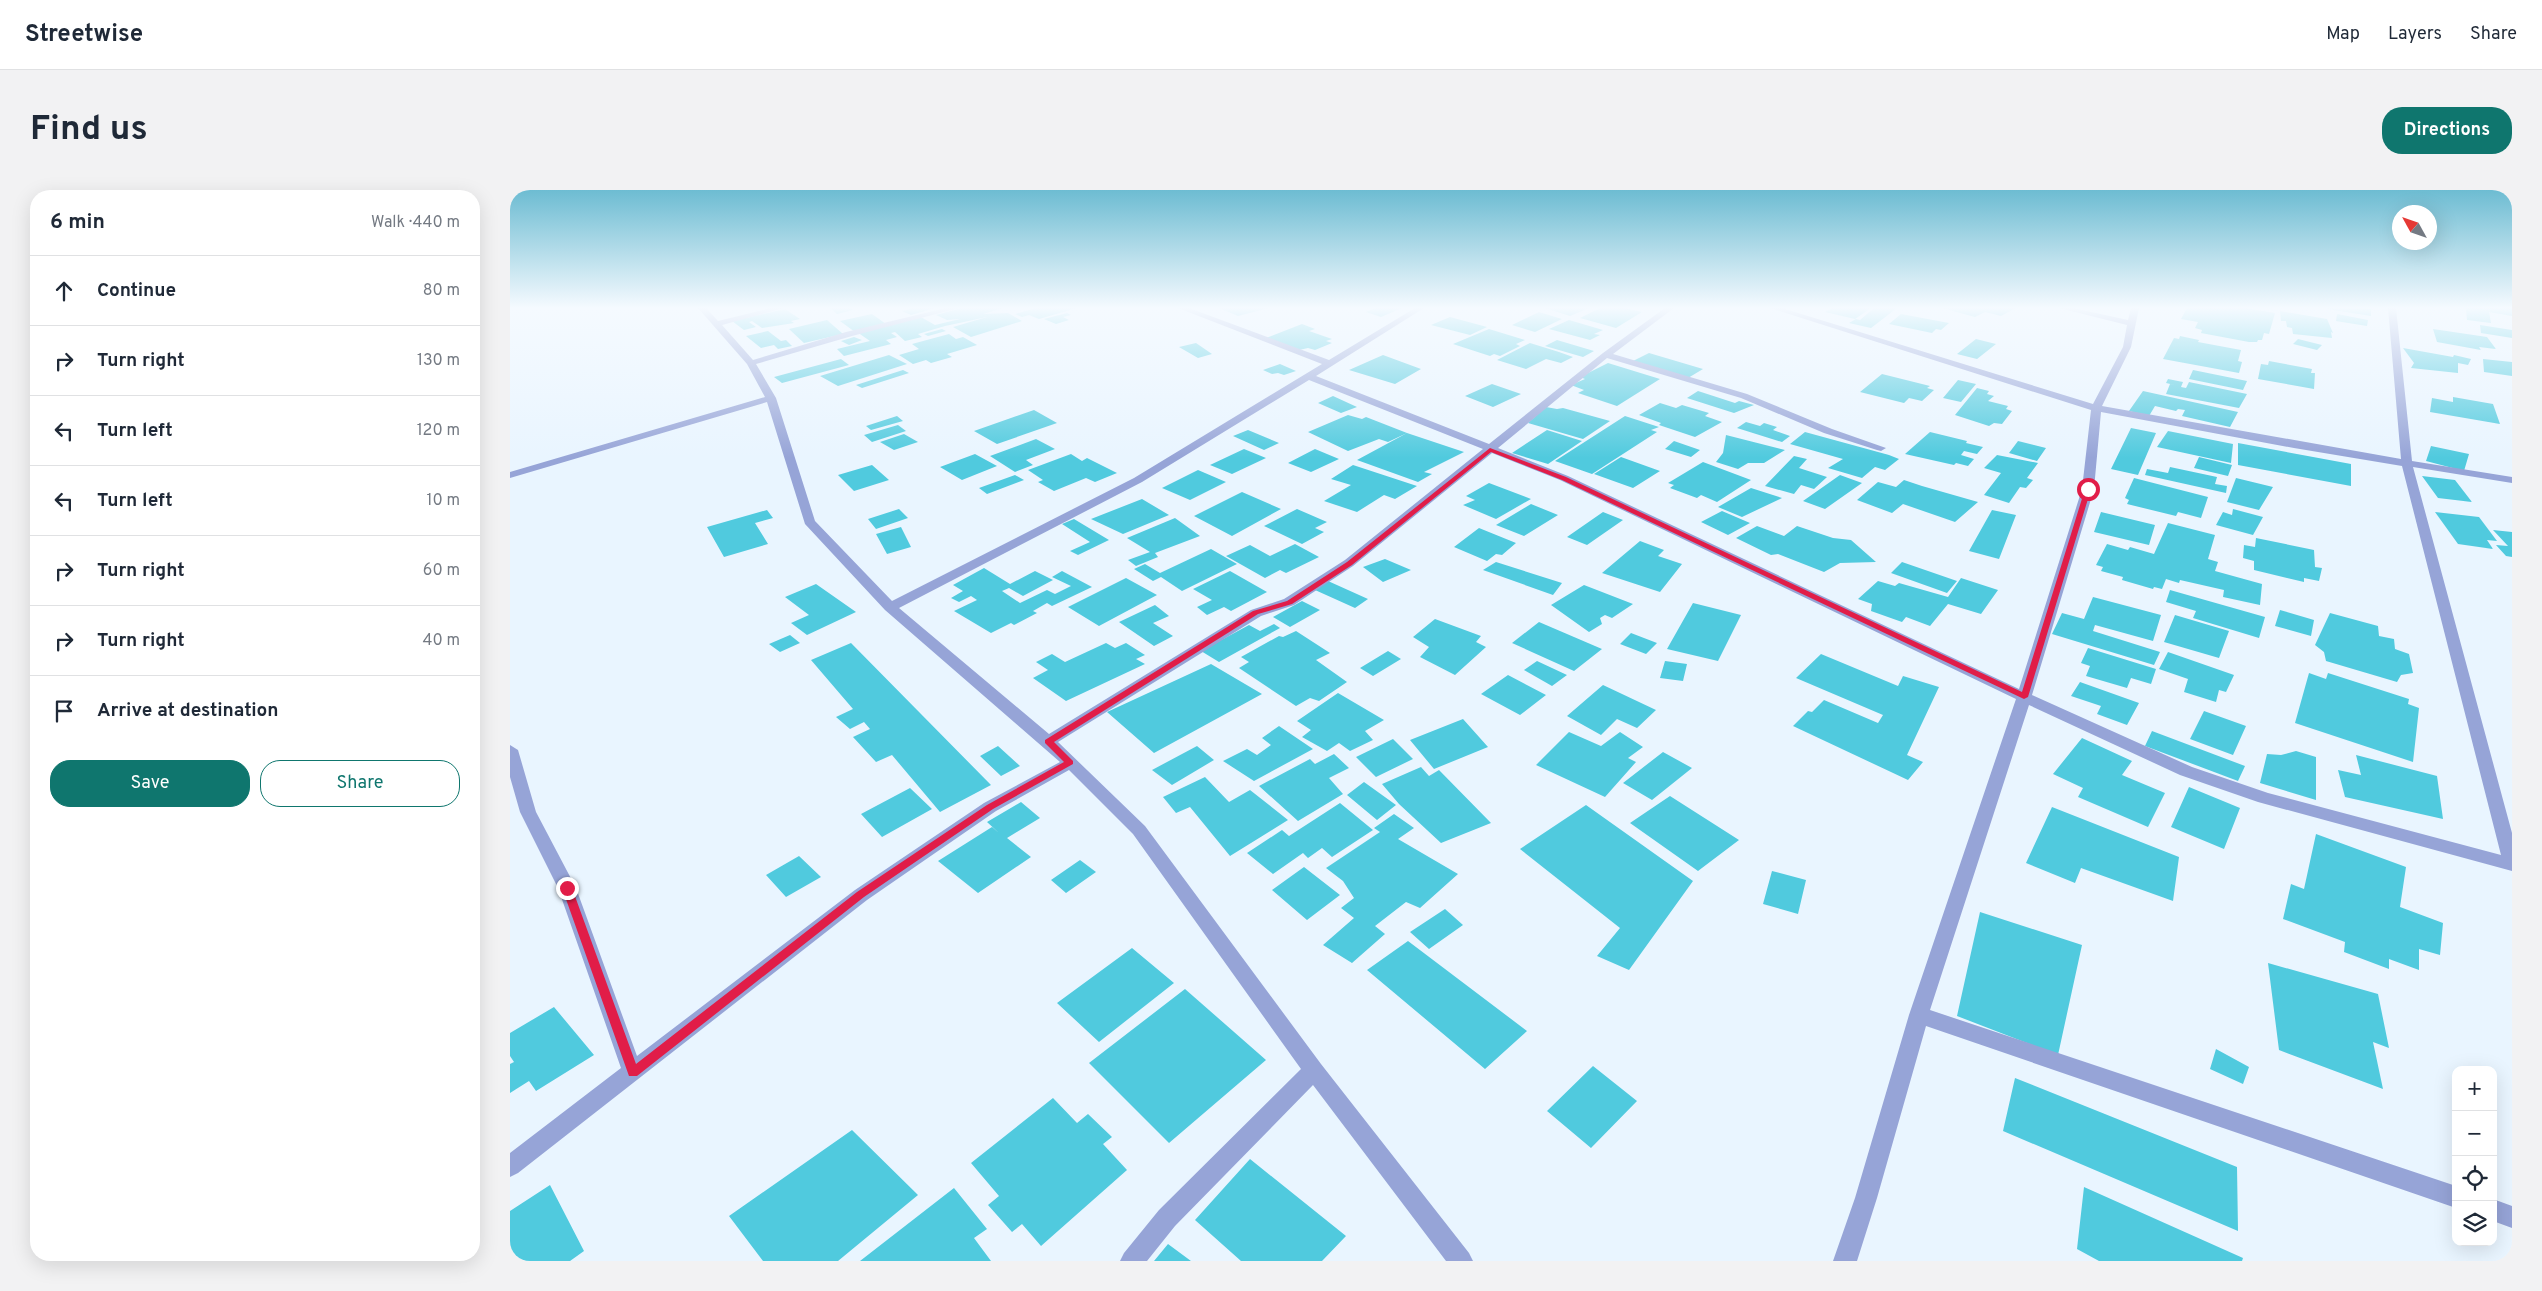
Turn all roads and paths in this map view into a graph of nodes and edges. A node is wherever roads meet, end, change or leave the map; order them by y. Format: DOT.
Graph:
graph roads {
  1 [pos="746,358"];
  2 [pos="768,358"];
  3 [pos="1316,358"];
  4 [pos="1337,358"];
  5 [pos="1602,358"];
  6 [pos="1616,358"];
  7 [pos="1935,358"];
  8 [pos="2121,358"];
  9 [pos="2397,358"];
  10 [pos="751,363"];
  11 [pos="1329,363"];
  12 [pos="1308,376"];
  13 [pos="771,398"];
  14 [pos="2096,408"];
  15 [pos="1881,448"];
  16 [pos="1490,449"];
  17 [pos="2407,464"];
  18 [pos="510,475"];
  19 [pos="2512,480"];
  20 [pos="890,607"];
  21 [pos="2024,697"];
  22 [pos="1048,742"];
  23 [pos="510,750"];
  24 [pos="1070,762"];
  25 [pos="2512,864"];
  26 [pos="1919,1015"];
  27 [pos="1314,1070"];
  28 [pos="633,1072"];
  29 [pos="510,1166"];
  30 [pos="2452,1196"];
  31 [pos="2497,1211"];
  32 [pos="2512,1216"];
  33 [pos="1132,1261"];
  34 [pos="1461,1261"];
  35 [pos="1844,1261"];
  1 -- 10 [label="street"];
  2 -- 10 [label="street"];
  3 -- 11 [label="street"];
  4 -- 11 [label="street"];
  5 -- 16 [label="street"];
  6 -- 15 [label="street"];
  7 -- 14 [label="street"];
  8 -- 14 [label="street"];
  9 -- 17 [label="street"];
  10 -- 13 [label="street"];
  11 -- 12 [label="street"];
  12 -- 16 [label="street"];
  12 -- 20 [label="street"];
  13 -- 18 [label="street"];
  13 -- 20 [label="street"];
  14 -- 17 [label="street"];
  14 -- 21 [label="street"];
  16 -- 21 [label="street"];
  16 -- 22 [label="street"];
  17 -- 19 [label="street"];
  17 -- 25 [label="street"];
  20 -- 22 [label="street"];
  21 -- 25 [label="street"];
  21 -- 26 [label="street"];
  22 -- 24 [label="street"];
  23 -- 28 [label="street"];
  24 -- 27 [label="street"];
  24 -- 28 [label="street"];
  26 -- 30 [label="street"];
  26 -- 35 [label="street"];
  27 -- 33 [label="street"];
  27 -- 34 [label="street"];
  28 -- 29 [label="street"];
  31 -- 32 [label="street"];
}
